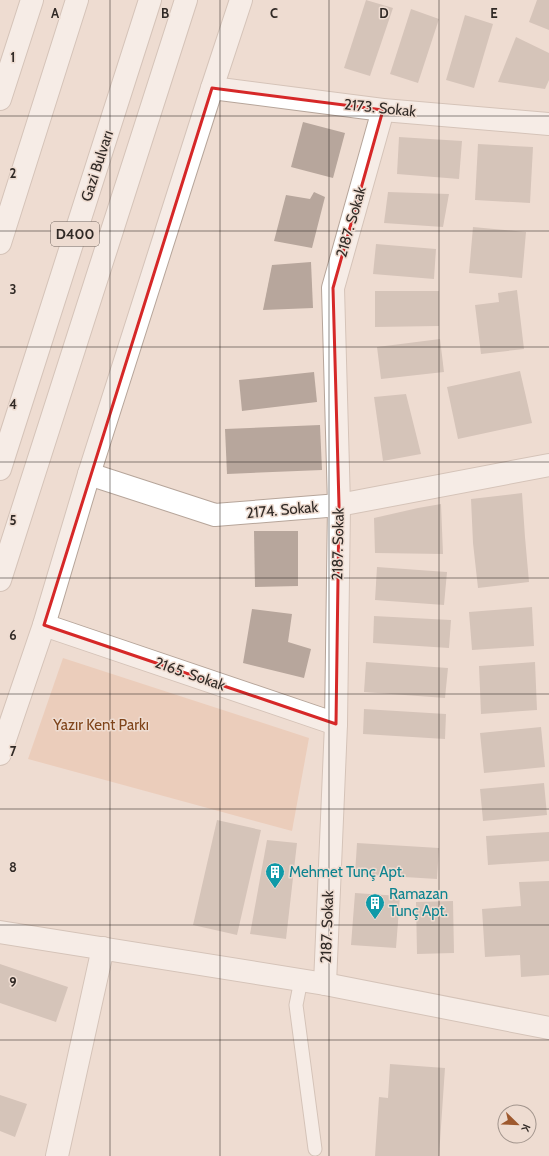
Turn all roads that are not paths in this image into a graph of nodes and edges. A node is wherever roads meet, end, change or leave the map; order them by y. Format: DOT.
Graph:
graph roads {
  1 [pos="32,0"];
  2 [pos="77,0"];
  3 [pos="150,0"];
  4 [pos="186,0"];
  5 [pos="241,0"];
  6 [pos="212,88"];
  7 [pos="0,99"];
  8 [pos="383,110"];
  9 [pos="549,124"];
  10 [pos="0,243"];
  11 [pos="549,465"];
  12 [pos="0,469"];
  13 [pos="89,474"];
  14 [pos="339,505"];
  15 [pos="0,580"];
  16 [pos="44,625"];
  17 [pos="336,724"];
  18 [pos="0,754"];
  19 [pos="0,932"];
  20 [pos="103,948"];
  21 [pos="301,980"];
  22 [pos="325,984"];
  23 [pos="549,1028"];
  24 [pos="314,1149"];
  25 [pos="56,1156"];
  1 -- 7 [label="main road"];
  2 -- 10 [label="main road"];
  3 -- 12 [label="main road, Gazi Bulvarı / D400"];
  4 -- 15 [label="main road"];
  5 -- 6 [label="main road"];
  6 -- 8 [label="main road, 2173. Sokak"];
  6 -- 13 [label="main road"];
  8 -- 9 [label="main road, 2173. Sokak"];
  8 -- 14 [label="main road, 2187. Sokak"];
  11 -- 14 [label="main road, 2174. Sokak"];
  13 -- 14 [label="main road, 2174. Sokak"];
  13 -- 16 [label="main road"];
  14 -- 17 [label="main road, 2187. Sokak"];
  16 -- 17 [label="main road, 2165. Sokak"];
  16 -- 18 [label="main road"];
  17 -- 22 [label="main road, 2187. Sokak"];
  19 -- 20 [label="main road"];
  20 -- 21 [label="main road"];
  20 -- 25 [label="main road"];
  21 -- 22 [label="main road"];
  21 -- 24 [label="lane"];
  22 -- 23 [label="main road"];
}
